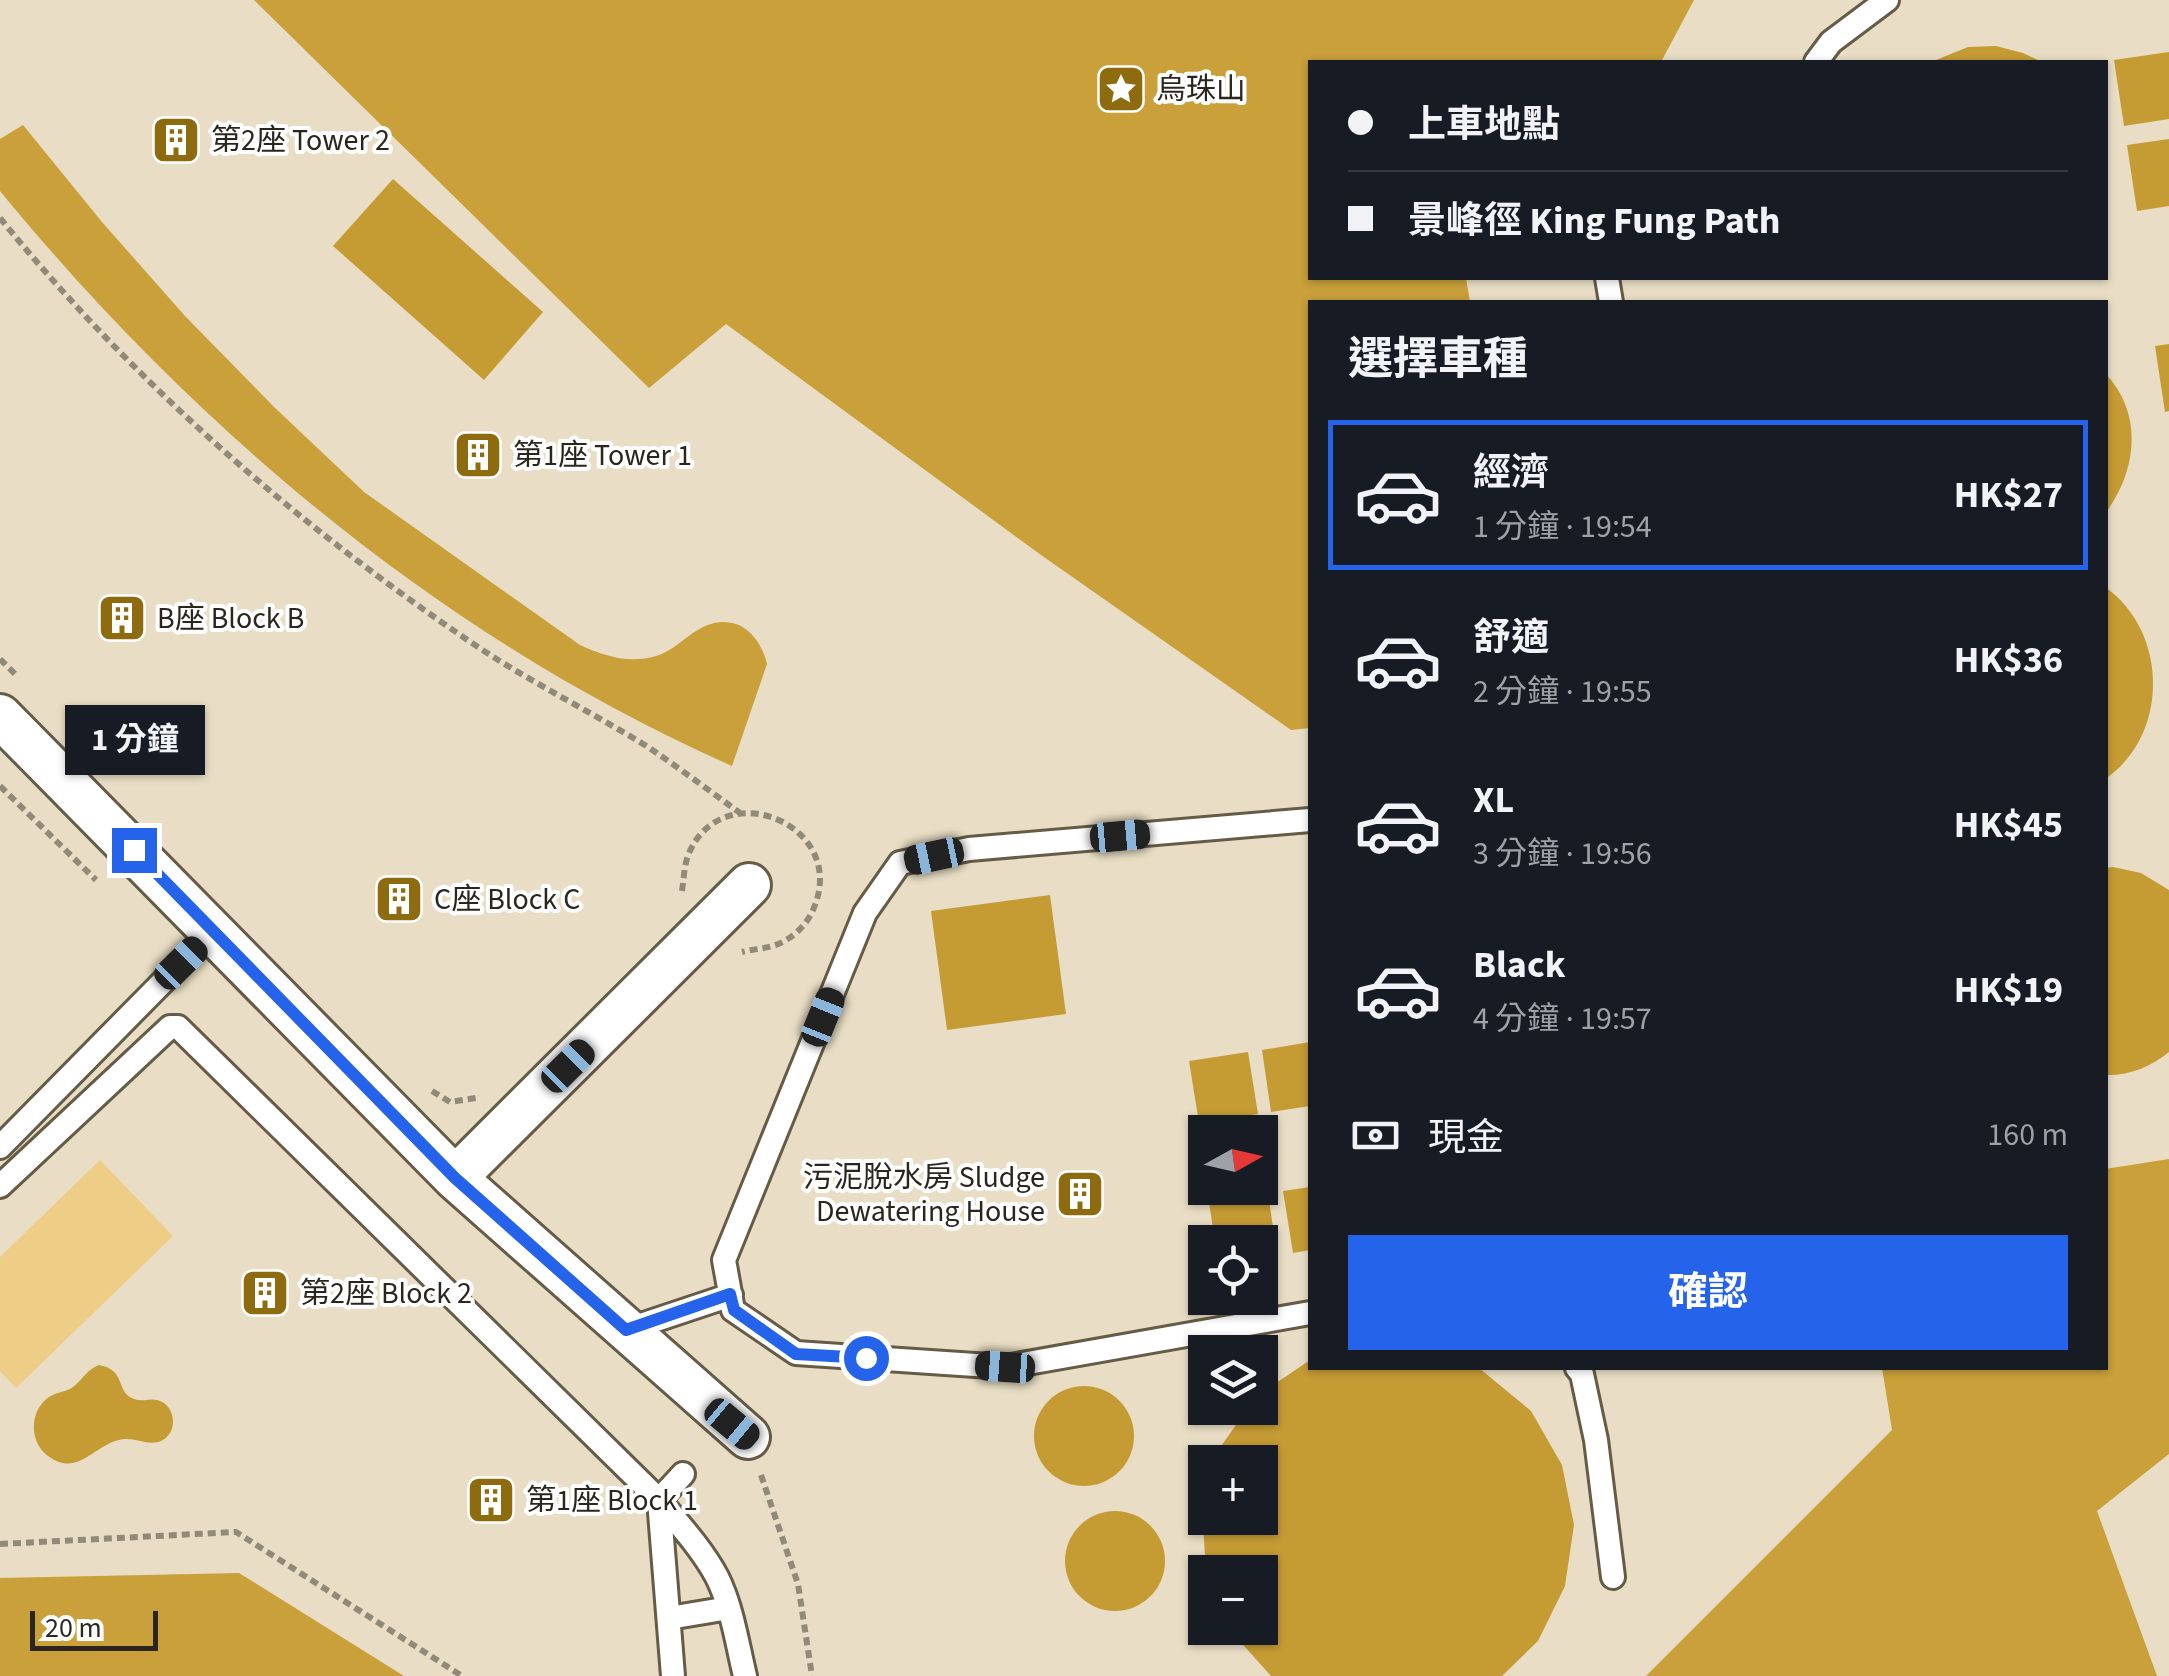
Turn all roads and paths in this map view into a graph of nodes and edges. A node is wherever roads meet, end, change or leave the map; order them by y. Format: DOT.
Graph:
graph roads {
  1 [pos="1886,0"];
  2 [pos="1818,60"];
  3 [pos="0,218"];
  4 [pos="0,660"];
  5 [pos="14,702"];
  6 [pos="740,813"];
  7 [pos="1308,820"];
  8 [pos="749,885"];
  9 [pos="670,904"];
  10 [pos="214,930"];
  11 [pos="730,958"];
  12 [pos="416,1081"];
  13 [pos="478,1098"];
  14 [pos="0,1147"];
  15 [pos="455,1178"];
  16 [pos="0,1186"];
  17 [pos="730,1294"];
  18 [pos="1308,1312"];
  19 [pos="626,1330"];
  20 [pos="1579,1370"];
  21 [pos="748,1437"];
  22 [pos="683,1474"];
  23 [pos="659,1500"];
  24 [pos="0,1544"];
  25 [pos="1613,1577"];
  26 [pos="729,1608"];
  27 [pos="669,1618"];
  28 [pos="462,1676"];
  29 [pos="673,1676"];
  30 [pos="745,1676"];
  31 [pos="812,1676"];
  1 -- 2 [label="lane"];
  3 -- 6 [label="path"];
  4 -- 5 [label="path"];
  5 -- 10 [label="street"];
  6 -- 9 [label="path"];
  6 -- 11 [label="path"];
  7 -- 17 [label="lane"];
  8 -- 15 [label="street"];
  10 -- 14 [label="lane"];
  10 -- 15 [label="street"];
  12 -- 13 [label="path"];
  15 -- 19 [label="street"];
  16 -- 23 [label="lane"];
  17 -- 18 [label="lane"];
  17 -- 19 [label="lane"];
  19 -- 21 [label="street"];
  20 -- 25 [label="lane"];
  21 -- 31 [label="path"];
  22 -- 23 [label="lane"];
  23 -- 26 [label="lane"];
  23 -- 27 [label="lane"];
  24 -- 28 [label="path"];
  26 -- 27 [label="lane"];
  26 -- 30 [label="lane"];
  27 -- 29 [label="lane"];
}
